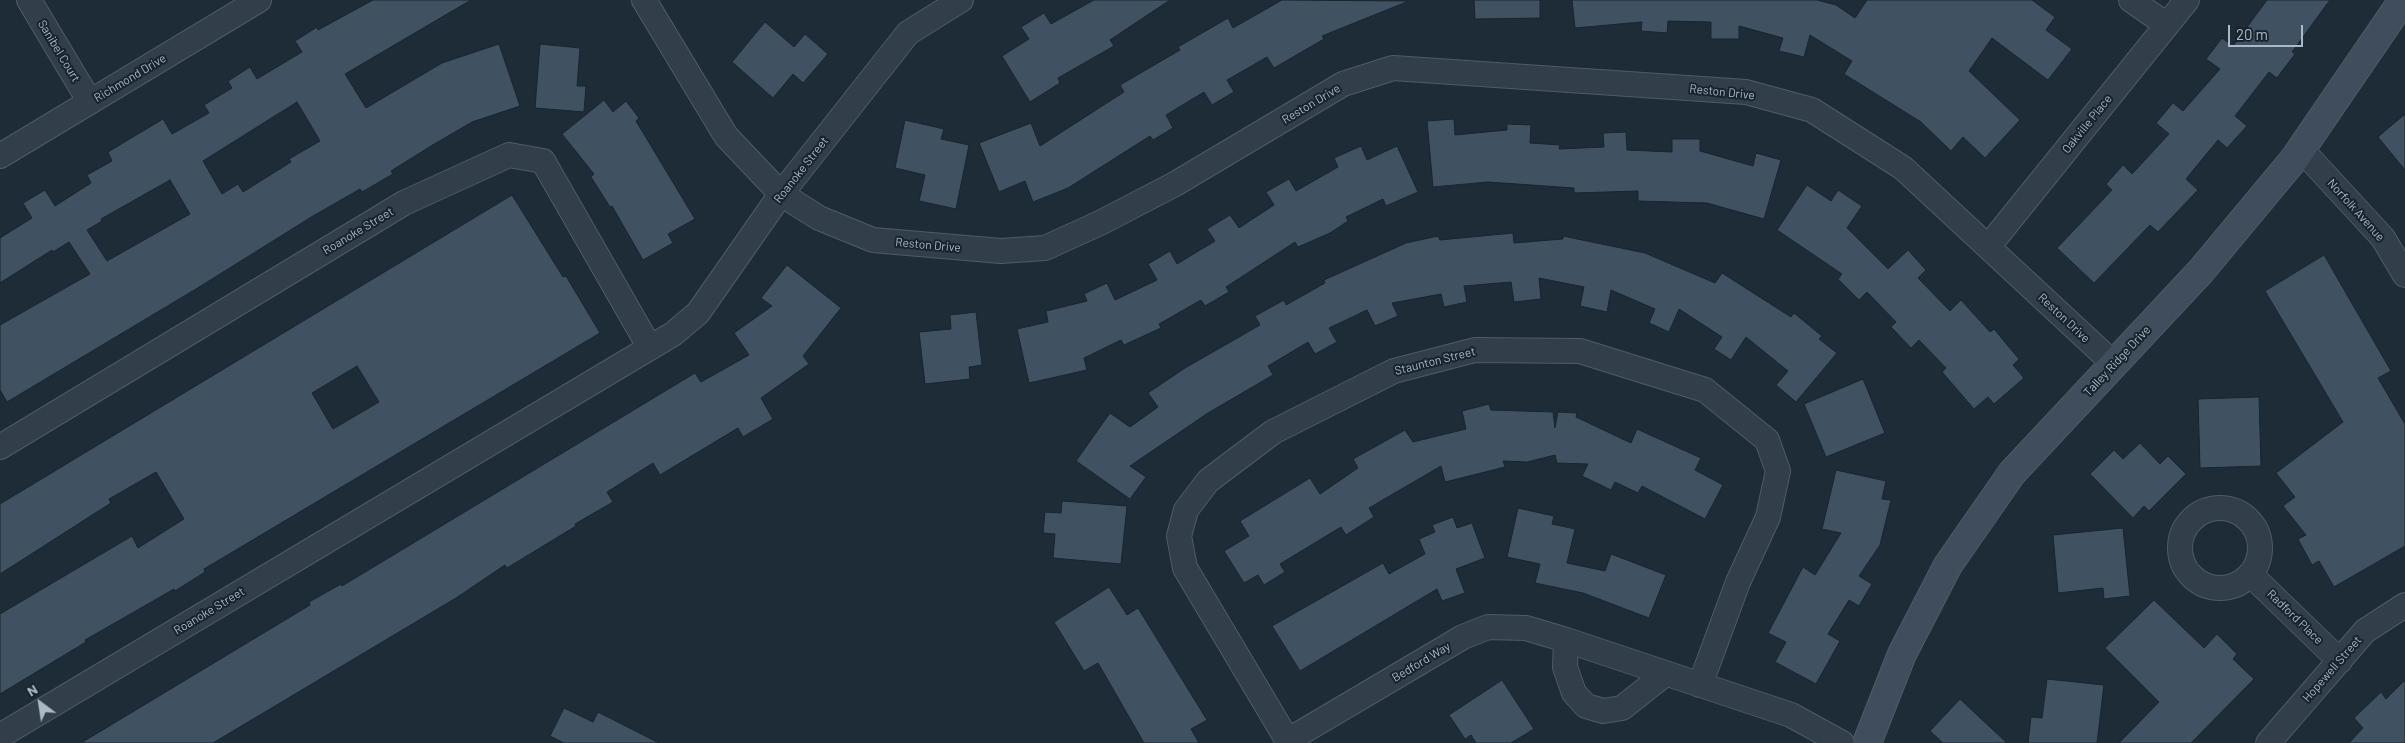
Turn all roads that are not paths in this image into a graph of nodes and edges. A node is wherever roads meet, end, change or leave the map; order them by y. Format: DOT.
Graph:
graph roads {
  1 [pos="29,0"];
  2 [pos="259,0"];
  3 [pos="644,0"];
  4 [pos="960,0"];
  5 [pos="2131,0"];
  6 [pos="2187,0"];
  7 [pos="2403,0"];
  8 [pos="2167,24"];
  9 [pos="90,102"];
  10 [pos="2301,149"];
  11 [pos="0,156"];
  12 [pos="781,194"];
  13 [pos="1988,247"];
  14 [pos="2405,275"];
  15 [pos="650,348"];
  16 [pos="2114,364"];
  17 [pos="0,447"];
  18 [pos="2250,574"];
  19 [pos="2405,605"];
  20 [pos="1566,640"];
  21 [pos="2340,661"];
  22 [pos="1665,674"];
  23 [pos="1700,685"];
  24 [pos="0,736"];
  25 [pos="1288,742"];
  26 [pos="1842,743"];
  27 [pos="1867,743"];
  28 [pos="2268,743"];
  1 -- 9 [label="street, Sanibel Court"];
  2 -- 9 [label="street, Richmond Drive"];
  3 -- 12 [label="street, Reston Drive"];
  4 -- 12 [label="street, Roanoke Street"];
  5 -- 8 [label="street"];
  6 -- 8 [label="street, Oakville Place"];
  7 -- 10 [label="street, Talley Ridge Drive"];
  8 -- 13 [label="street, Oakville Place"];
  9 -- 11 [label="street, Richmond Drive"];
  10 -- 14 [label="street, Norfolk Avenue"];
  10 -- 16 [label="street, Talley Ridge Drive"];
  12 -- 13 [label="street, Reston Drive"];
  12 -- 15 [label="street, Roanoke Street"];
  13 -- 16 [label="street, Reston Drive"];
  15 -- 17 [label="street, Roanoke Street"];
  15 -- 24 [label="street, Roanoke Street"];
  16 -- 27 [label="street, Talley Ridge Drive"];
  18 -- 21 [label="street, Radford Place"];
  19 -- 21 [label="street, Hopewell Street"];
  20 -- 22 [label="street, Bedford Way"];
  20 -- 22 [label="street"];
  20 -- 25 [label="street, Bedford Way"];
  21 -- 28 [label="street, Hopewell Street"];
  22 -- 23 [label="street, Bedford Way"];
  23 -- 25 [label="street, Staunton Street"];
  23 -- 26 [label="street, Bedford Way"];
}
